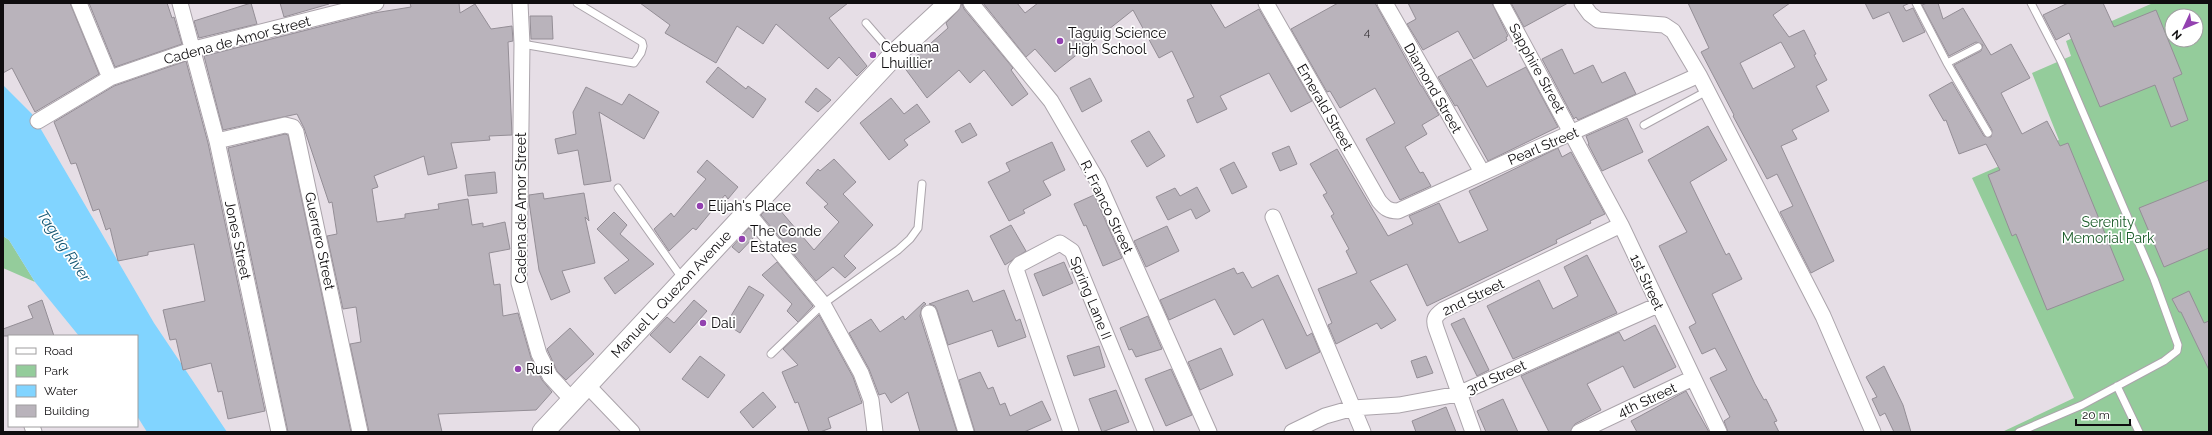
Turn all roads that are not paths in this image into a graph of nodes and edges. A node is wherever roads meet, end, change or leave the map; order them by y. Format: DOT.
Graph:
graph roads {
  1 [pos="79,3"];
  2 [pos="180,3"];
  3 [pos="376,3"];
  4 [pos="520,3"];
  5 [pos="577,3"];
  6 [pos="950,3"];
  7 [pos="971,3"];
  8 [pos="1266,3"];
  9 [pos="1385,3"];
  10 [pos="1501,3"];
  11 [pos="1582,3"];
  12 [pos="1916,3"];
  13 [pos="2032,3"];
  14 [pos="866,22"];
  15 [pos="522,44"];
  16 [pos="1978,47"];
  17 [pos="194,49"];
  18 [pos="894,55"];
  19 [pos="1947,63"];
  20 [pos="1699,75"];
  21 [pos="110,78"];
  22 [pos="1707,91"];
  23 [pos="38,121"];
  24 [pos="1644,125"];
  25 [pos="1573,133"];
  26 [pos="1988,133"];
  27 [pos="217,142"];
  28 [pos="1482,172"];
  29 [pos="922,184"];
  30 [pos="618,188"];
  31 [pos="1386,209"];
  32 [pos="747,212"];
  33 [pos="1273,217"];
  34 [pos="1621,225"];
  35 [pos="684,280"];
  36 [pos="823,304"];
  37 [pos="1658,305"];
  38 [pos="929,313"];
  39 [pos="771,354"];
  40 [pos="1693,378"];
  41 [pos="587,385"];
  42 [pos="2116,386"];
  43 [pos="1458,394"];
  44 [pos="572,400"];
  45 [pos="1353,408"];
  46 [pos="279,432"];
  47 [pos="360,432"];
  48 [pos="543,432"];
  49 [pos="632,432"];
  50 [pos="875,432"];
  51 [pos="966,432"];
  52 [pos="1071,432"];
  53 [pos="1146,432"];
  54 [pos="1209,432"];
  55 [pos="1292,432"];
  56 [pos="1363,432"];
  57 [pos="1473,432"];
  58 [pos="1579,432"];
  59 [pos="1719,432"];
  60 [pos="1873,432"];
  61 [pos="2019,432"];
  62 [pos="2139,432"];
  1 -- 21 [label="street"];
  2 -- 17 [label="street, Jones Street"];
  3 -- 17 [label="street, Cadena de Amor Street"];
  4 -- 15 [label="street, Cadena de Amor Street"];
  5 -- 15 [label="lane"];
  6 -- 18 [label="main road, Manuel L. Quezon Avenue"];
  7 -- 54 [label="street, R. Franco Street"];
  8 -- 31 [label="street, Emerald Street"];
  9 -- 28 [label="street, Diamond Street"];
  10 -- 25 [label="street, Sapphire Street"];
  11 -- 20 [label="street"];
  12 -- 19 [label="lane"];
  13 -- 42 [label="lane"];
  14 -- 18 [label="lane"];
  15 -- 44 [label="street, Cadena de Amor Street"];
  16 -- 19 [label="lane"];
  17 -- 21 [label="street, Cadena de Amor Street"];
  17 -- 27 [label="street, Jones Street"];
  18 -- 32 [label="main road, Manuel L. Quezon Avenue"];
  19 -- 26 [label="lane"];
  20 -- 22 [label="street"];
  20 -- 25 [label="street, Pearl Street"];
  21 -- 23 [label="street, Cadena de Amor Street"];
  22 -- 24 [label="lane"];
  22 -- 60 [label="street"];
  25 -- 28 [label="street, Pearl Street"];
  25 -- 34 [label="street, 1st Street"];
  27 -- 46 [label="street, Jones Street"];
  27 -- 47 [label="street, Guerrero Street"];
  28 -- 31 [label="street, Pearl Street"];
  29 -- 36 [label="lane"];
  30 -- 35 [label="lane"];
  32 -- 35 [label="main road, Manuel L. Quezon Avenue"];
  32 -- 36 [label="street"];
  33 -- 45 [label="street"];
  34 -- 37 [label="street, 1st Street"];
  34 -- 43 [label="street, 2nd Street"];
  35 -- 41 [label="main road, Manuel L. Quezon Avenue"];
  36 -- 39 [label="lane"];
  36 -- 50 [label="street"];
  37 -- 40 [label="street, 1st Street"];
  37 -- 43 [label="street, 3rd Street"];
  38 -- 51 [label="street"];
  40 -- 58 [label="street, 4th Street"];
  40 -- 59 [label="street, 1st Street"];
  41 -- 44 [label="main road, Manuel L. Quezon Avenue"];
  41 -- 49 [label="street"];
  42 -- 61 [label="lane"];
  42 -- 62 [label="lane"];
  43 -- 45 [label="street, 3rd Street"];
  43 -- 57 [label="street, 2nd Street"];
  44 -- 48 [label="main road, Manuel L. Quezon Avenue"];
  45 -- 55 [label="street, 3rd Street"];
  45 -- 56 [label="street"];
  52 -- 53 [label="street, Spring Lane II"];
}
